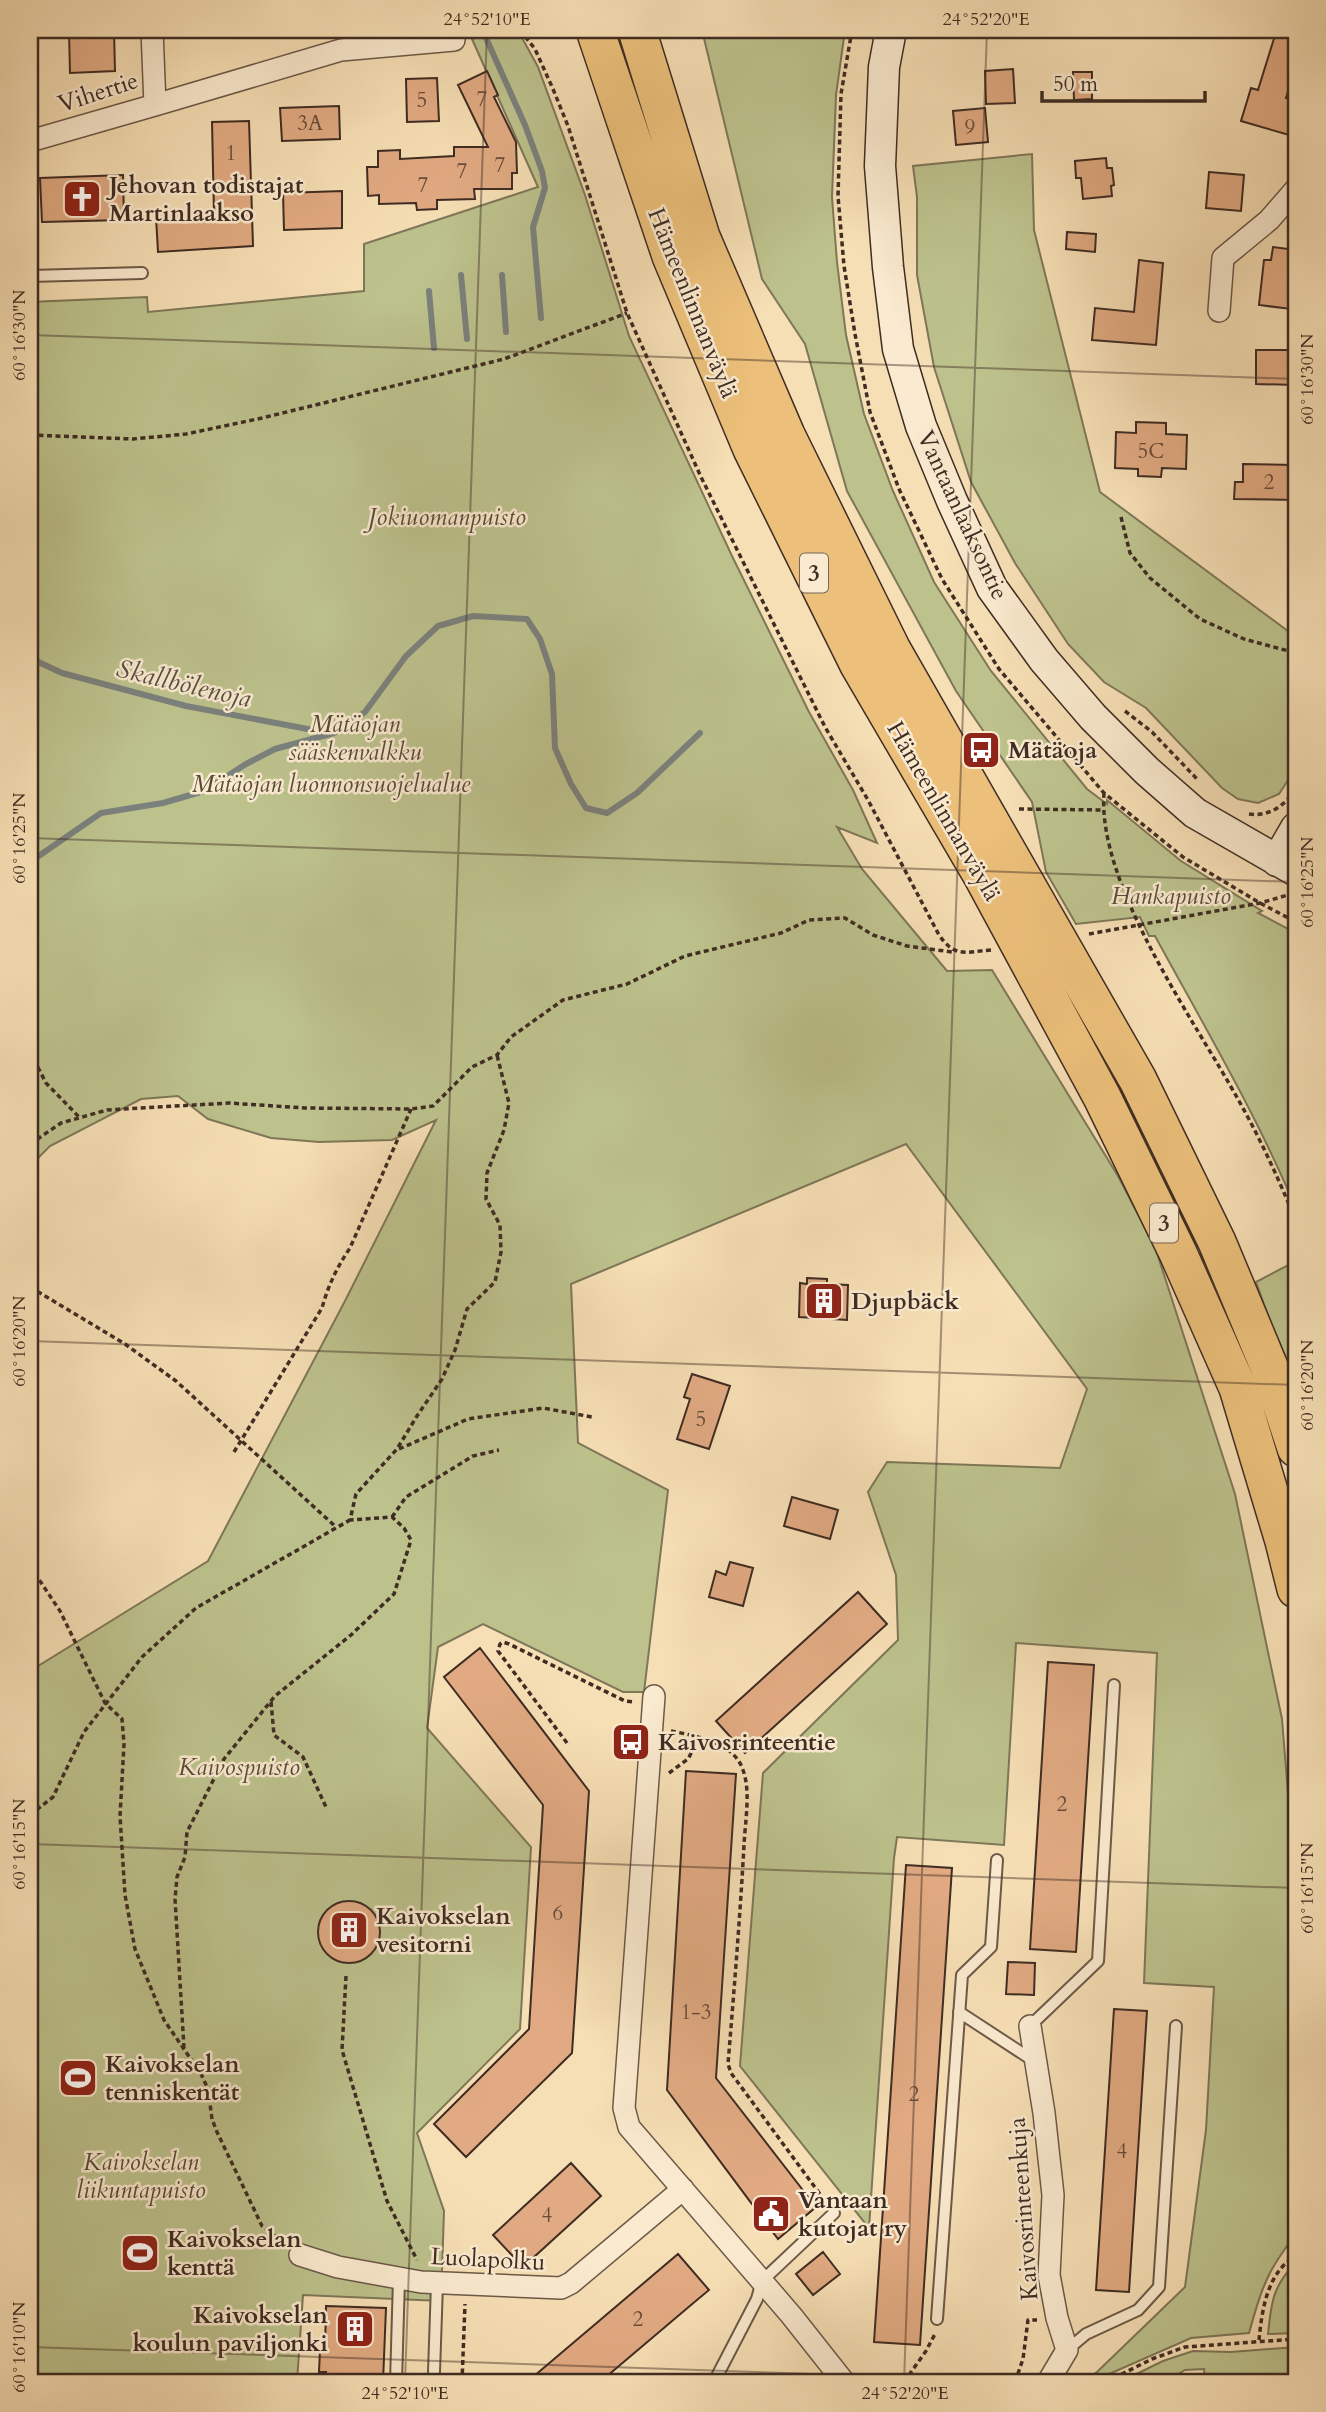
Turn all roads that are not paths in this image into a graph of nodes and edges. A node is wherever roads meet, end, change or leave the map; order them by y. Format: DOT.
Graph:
graph roads {
  1 [pos="152,30"];
  2 [pos="570,30"];
  3 [pos="596,30"];
  4 [pos="637,30"];
  5 [pos="891,30"];
  6 [pos="454,40"];
  7 [pos="629,70"];
  8 [pos="155,105"];
  9 [pos="30,141"];
  10 [pos="1296,188"];
  11 [pos="671,256"];
  12 [pos="142,274"];
  13 [pos="30,276"];
  14 [pos="1219,312"];
  15 [pos="1296,828"];
  16 [pos="1287,866"];
  17 [pos="1296,1448"];
  18 [pos="1296,1589"];
  19 [pos="1114,1685"];
  20 [pos="644,1699"];
  21 [pos="997,1860"];
  22 [pos="959,2012"];
  23 [pos="1030,2026"];
  24 [pos="1176,2026"];
  25 [pos="1036,2063"];
  26 [pos="683,2189"];
  27 [pos="834,2213"];
  28 [pos="300,2255"];
  29 [pos="399,2279"];
  30 [pos="762,2281"];
  31 [pos="429,2283"];
  32 [pos="937,2319"];
  33 [pos="1067,2350"];
  34 [pos="434,2372"];
  35 [pos="396,2382"];
  36 [pos="715,2382"];
  37 [pos="844,2382"];
  38 [pos="1048,2382"];
  1 -- 8 [label="street, Vihertie"];
  2 -- 11 [label="highway"];
  3 -- 7 [label="highway, Hämeenlinnanväylä / 3"];
  4 -- 7 [label="highway, Hämeenlinnanväylä / 3"];
  5 -- 16 [label="main road, Vantaanlaaksontie"];
  6 -- 8 [label="street"];
  7 -- 11 [label="highway, Hämeenlinnanväylä / 3"];
  7 -- 17 [label="highway, Hämeenlinnanväylä / 3"];
  8 -- 9 [label="street, Vihertie"];
  10 -- 14 [label="street"];
  11 -- 18 [label="highway, Hämeenlinnanväylä / 3"];
  12 -- 13 [label="lane"];
  15 -- 16 [label="main road"];
  19 -- 23 [label="lane"];
  20 -- 26 [label="street"];
  21 -- 22 [label="lane"];
  22 -- 25 [label="lane"];
  22 -- 32 [label="lane"];
  23 -- 25 [label="street, Kaivosrinteenkuja"];
  24 -- 33 [label="lane"];
  25 -- 33 [label="street, Kaivosrinteenkuja"];
  26 -- 30 [label="street"];
  26 -- 31 [label="street, Luolapolku"];
  27 -- 30 [label="lane"];
  28 -- 29 [label="street, Luolapolku"];
  29 -- 31 [label="street, Luolapolku"];
  29 -- 35 [label="lane"];
  30 -- 36 [label="lane"];
  30 -- 37 [label="street"];
  31 -- 34 [label="lane"];
  33 -- 38 [label="street"];
}
